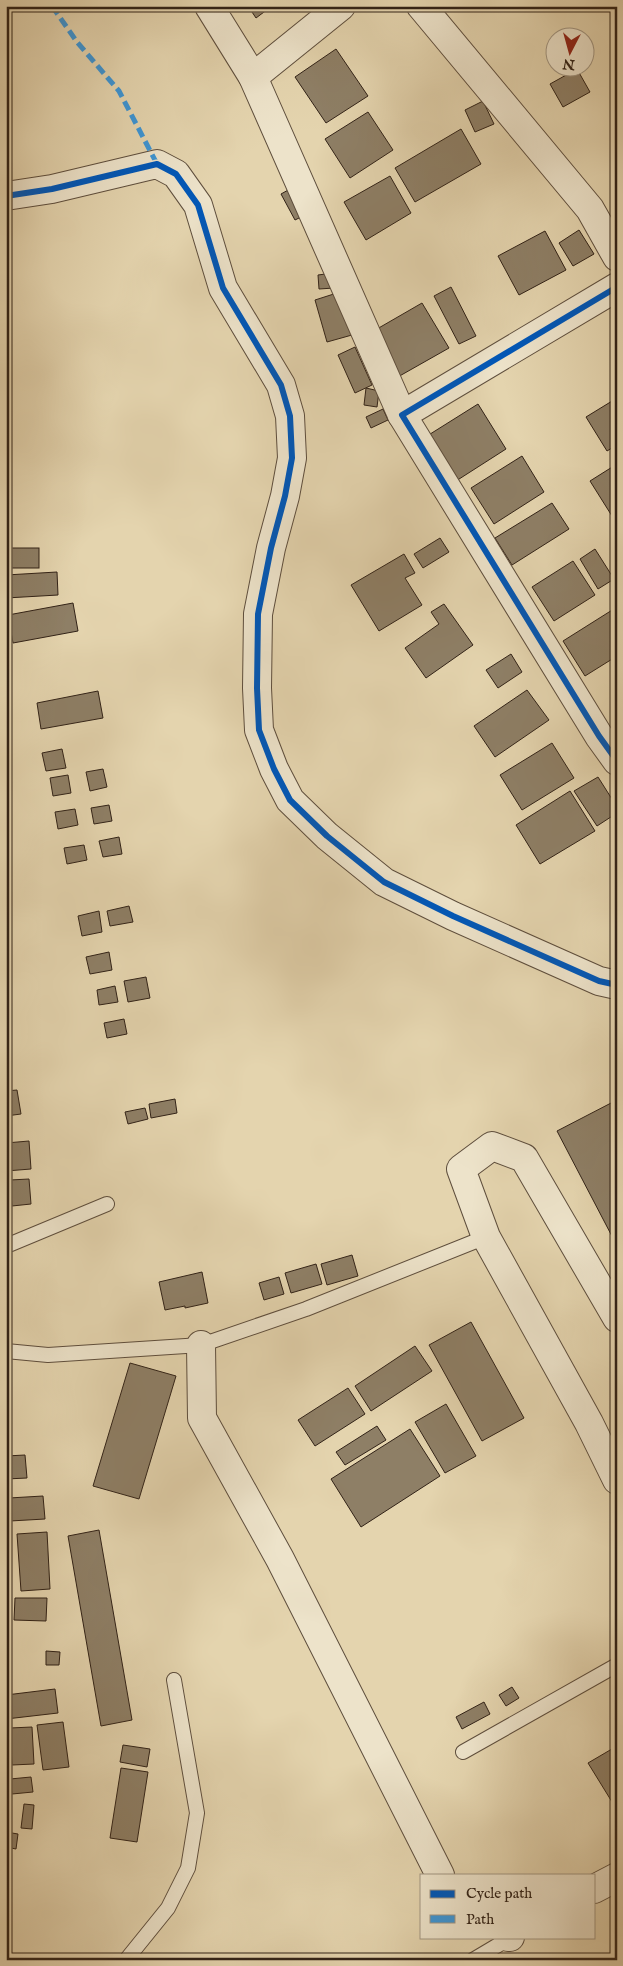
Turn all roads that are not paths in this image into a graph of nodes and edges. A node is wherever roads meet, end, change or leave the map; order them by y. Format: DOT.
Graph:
graph roads {
  1 [pos="209,6"];
  2 [pos="341,6"];
  3 [pos="421,6"];
  4 [pos="253,76"];
  5 [pos="6,196"];
  6 [pos="617,257"];
  7 [pos="617,287"];
  8 [pos="402,416"];
  9 [pos="617,761"];
  10 [pos="617,984"];
  11 [pos="107,1204"];
  12 [pos="486,1237"];
  13 [pos="6,1246"];
  14 [pos="617,1318"];
  15 [pos="201,1345"];
  16 [pos="6,1351"];
  17 [pos="617,1480"];
  18 [pos="617,1665"];
  19 [pos="174,1680"];
  20 [pos="463,1752"];
  21 [pos="439,1874"];
  22 [pos="617,1877"];
  23 [pos="596,1889"];
  24 [pos="507,1938"];
  25 [pos="126,1960"];
  26 [pos="473,1960"];
  1 -- 4 [label="street"];
  2 -- 4 [label="street"];
  3 -- 6 [label="street"];
  4 -- 8 [label="street"];
  5 -- 10 [label="street"];
  7 -- 8 [label="street"];
  8 -- 9 [label="street"];
  11 -- 13 [label="lane"];
  12 -- 14 [label="street"];
  12 -- 15 [label="lane"];
  12 -- 17 [label="street"];
  15 -- 16 [label="lane"];
  15 -- 21 [label="street"];
  18 -- 20 [label="lane"];
  19 -- 25 [label="lane"];
  22 -- 23 [label="street"];
  24 -- 26 [label="lane"];
}
